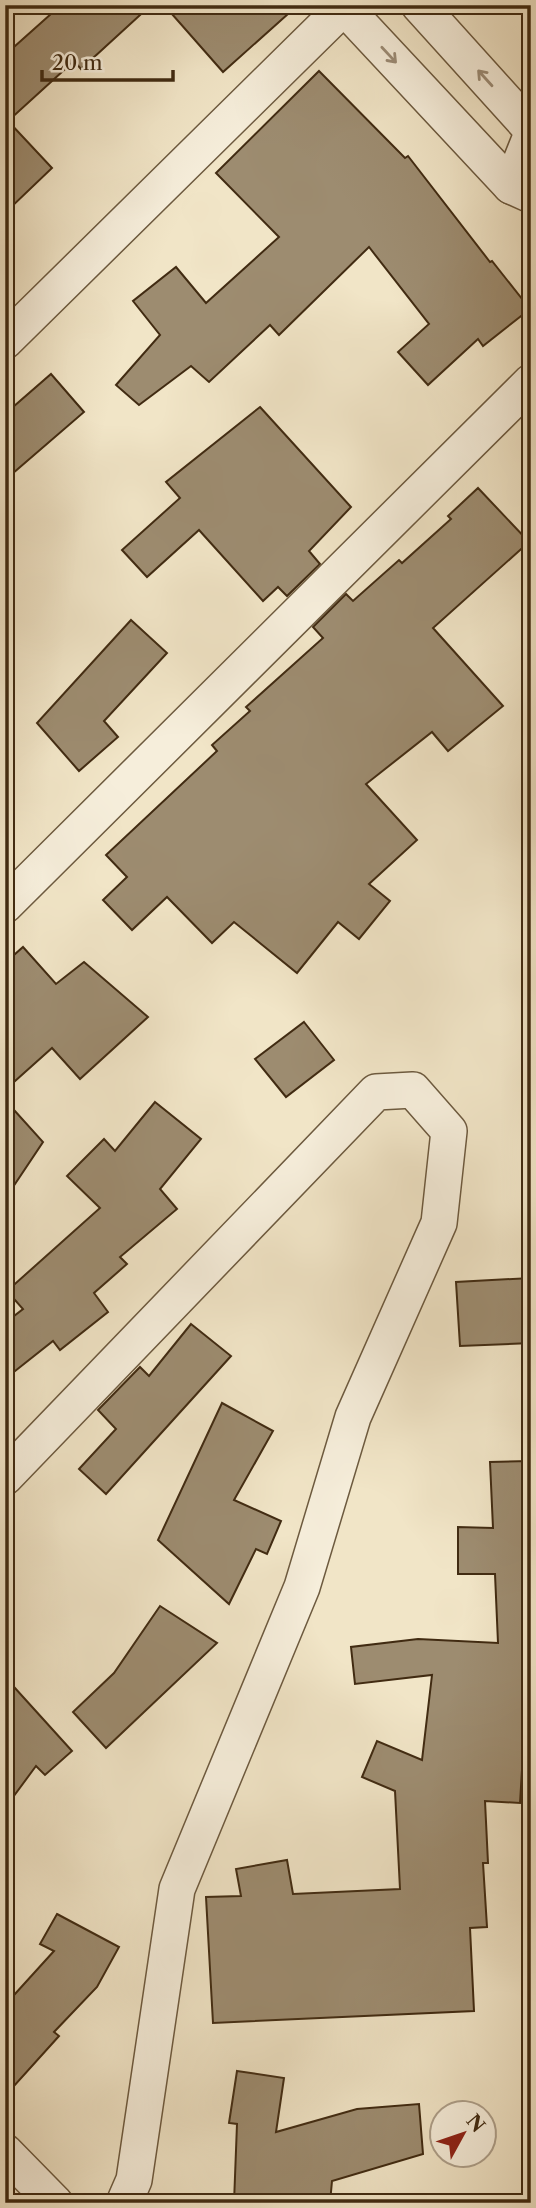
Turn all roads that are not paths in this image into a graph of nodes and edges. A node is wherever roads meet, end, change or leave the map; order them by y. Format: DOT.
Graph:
graph roads {
  1 [pos="419,5"];
  2 [pos="344,6"];
  3 [pos="531,129"];
  4 [pos="531,136"];
  5 [pos="521,190"];
  6 [pos="5,341"];
  7 [pos="531,382"];
  8 [pos="5,905"];
  9 [pos="5,1477"];
  10 [pos="5,2151"];
  11 [pos="132,2195"];
  12 [pos="55,2203"];
  3 -- 1 [label="street, one-way"];
  2 -- 5 [label="street, one-way"];
  2 -- 6 [label="street"];
  4 -- 5 [label="street"];
  7 -- 8 [label="street"];
  9 -- 11 [label="street"];
  10 -- 12 [label="street"];
}
